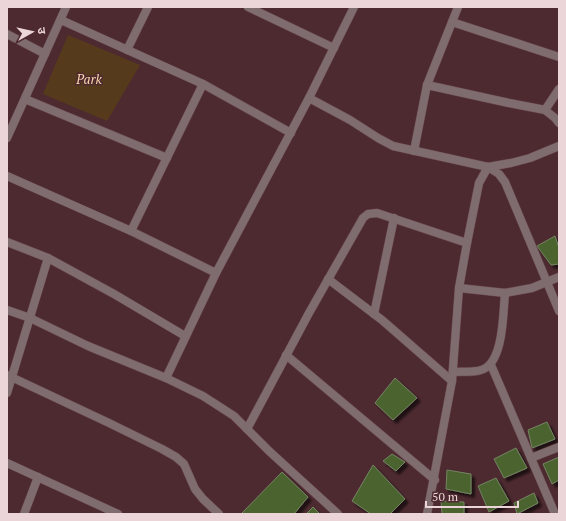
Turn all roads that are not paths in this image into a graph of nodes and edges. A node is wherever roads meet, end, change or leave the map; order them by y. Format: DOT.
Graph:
graph roads {
  1 [pos="66,7"];
  2 [pos="148,7"];
  3 [pos="248,7"];
  4 [pos="354,7"];
  5 [pos="458,7"];
  6 [pos="60,20"];
  7 [pos="452,22"];
  8 [pos="7,34"];
  9 [pos="334,48"];
  10 [pos="127,50"];
  11 [pos="45,54"];
  12 [pos="559,57"];
  13 [pos="203,84"];
  14 [pos="427,85"];
  15 [pos="559,89"];
  16 [pos="309,98"];
  17 [pos="25,99"];
  18 [pos="545,110"];
  19 [pos="559,123"];
  20 [pos="291,133"];
  21 [pos="7,138"];
  22 [pos="559,146"];
  23 [pos="414,151"];
  24 [pos="167,158"];
  25 [pos="488,167"];
  26 [pos="7,176"];
  27 [pos="394,218"];
  28 [pos="131,231"];
  29 [pos="7,242"];
  30 [pos="467,242"];
  31 [pos="48,258"];
  32 [pos="216,272"];
  33 [pos="559,278"];
  34 [pos="328,279"];
  35 [pos="546,282"];
  36 [pos="459,288"];
  37 [pos="505,293"];
  38 [pos="7,310"];
  39 [pos="559,311"];
  40 [pos="374,314"];
  41 [pos="30,318"];
  42 [pos="185,336"];
  43 [pos="286,355"];
  44 [pos="491,365"];
  45 [pos="453,372"];
  46 [pos="9,376"];
  47 [pos="166,378"];
  48 [pos="452,381"];
  49 [pos="7,393"];
  50 [pos="247,429"];
  51 [pos="559,447"];
  52 [pos="531,458"];
  53 [pos="7,463"];
  54 [pos="38,477"];
  55 [pos="435,480"];
  56 [pos="24,514"];
  57 [pos="118,514"];
  58 [pos="218,514"];
  59 [pos="338,514"];
  60 [pos="427,514"];
  61 [pos="556,514"];
  1 -- 6 [label="street"];
  2 -- 10 [label="street"];
  3 -- 9 [label="street"];
  4 -- 9 [label="street"];
  5 -- 7 [label="street"];
  6 -- 10 [label="street"];
  6 -- 11 [label="street"];
  7 -- 12 [label="street"];
  7 -- 14 [label="street"];
  8 -- 11 [label="street"];
  9 -- 16 [label="street"];
  10 -- 13 [label="street"];
  11 -- 17 [label="street"];
  13 -- 20 [label="street"];
  13 -- 24 [label="street"];
  14 -- 18 [label="street"];
  14 -- 23 [label="street"];
  15 -- 18 [label="street"];
  16 -- 20 [label="street"];
  16 -- 23 [label="street"];
  17 -- 21 [label="street"];
  17 -- 24 [label="street"];
  18 -- 19 [label="street"];
  20 -- 32 [label="street"];
  22 -- 25 [label="street"];
  23 -- 25 [label="street"];
  24 -- 28 [label="street"];
  25 -- 30 [label="street"];
  25 -- 35 [label="street"];
  26 -- 28 [label="street"];
  27 -- 30 [label="street"];
  27 -- 34 [label="street"];
  27 -- 40 [label="street"];
  28 -- 32 [label="street"];
  29 -- 31 [label="street"];
  30 -- 36 [label="street"];
  31 -- 41 [label="street"];
  31 -- 42 [label="street"];
  32 -- 42 [label="street"];
  33 -- 35 [label="street"];
  34 -- 40 [label="street"];
  34 -- 43 [label="street"];
  35 -- 37 [label="street"];
  35 -- 39 [label="street"];
  36 -- 37 [label="street"];
  36 -- 45 [label="street"];
  37 -- 44 [label="street"];
  38 -- 41 [label="street"];
  40 -- 48 [label="street"];
  41 -- 46 [label="street"];
  41 -- 47 [label="street"];
  42 -- 47 [label="street"];
  43 -- 50 [label="street"];
  43 -- 55 [label="street"];
  44 -- 45 [label="street"];
  44 -- 52 [label="street"];
  45 -- 48 [label="street"];
  46 -- 49 [label="street"];
  46 -- 58 [label="street"];
  47 -- 50 [label="street"];
  48 -- 55 [label="street"];
  50 -- 59 [label="street"];
  51 -- 52 [label="street"];
  52 -- 61 [label="street"];
  53 -- 54 [label="street"];
  54 -- 56 [label="street"];
  54 -- 57 [label="street"];
  55 -- 60 [label="street"];
}
